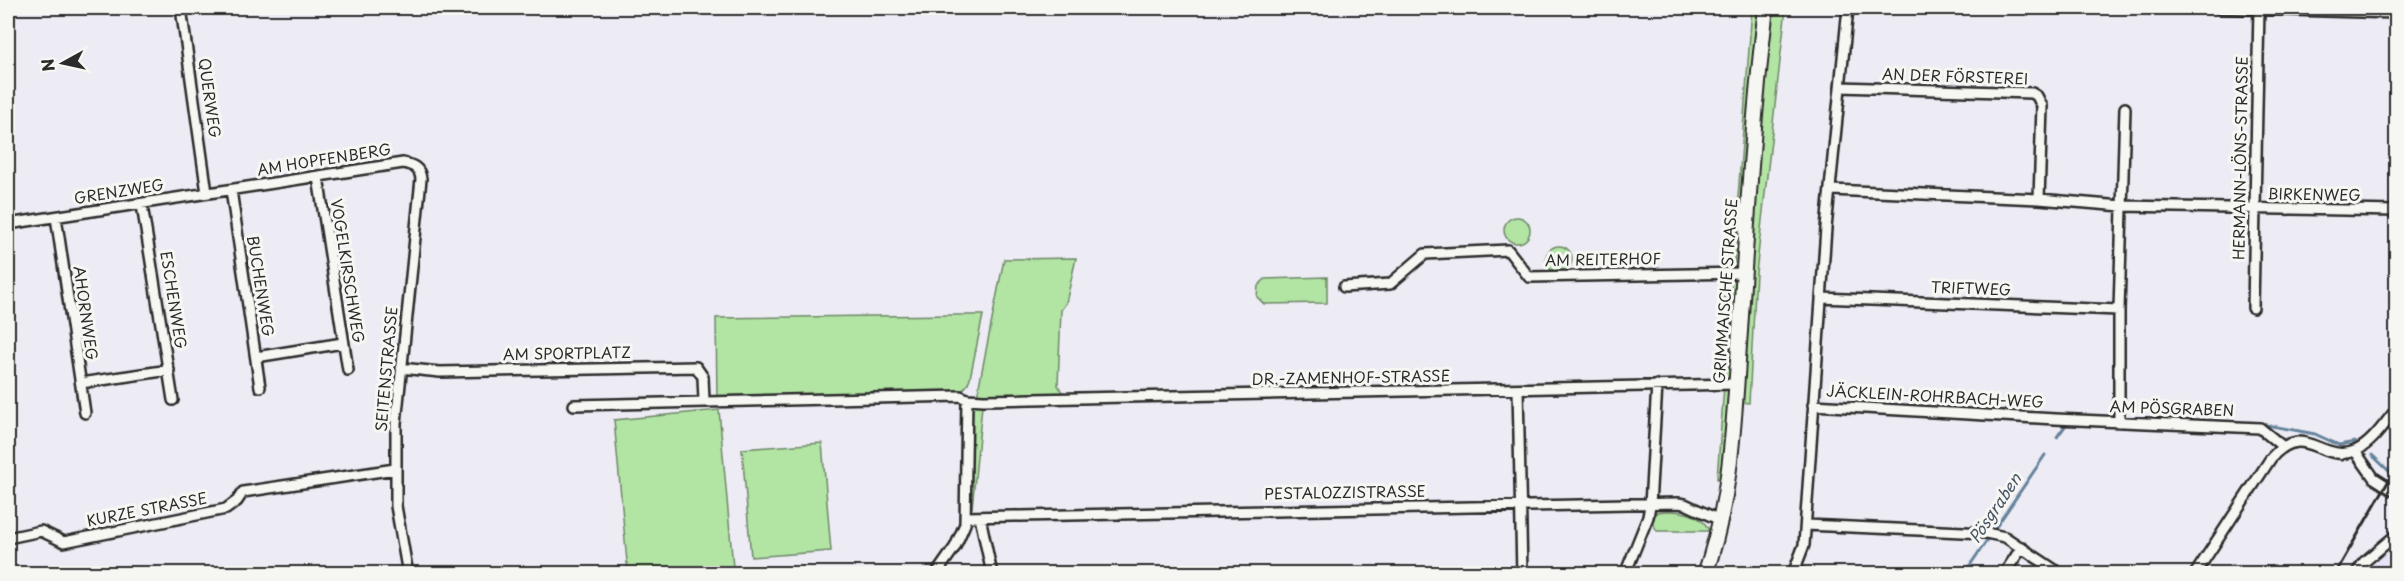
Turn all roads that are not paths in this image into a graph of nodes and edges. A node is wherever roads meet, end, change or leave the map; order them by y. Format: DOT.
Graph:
graph roads {
  1 [pos="181,8"];
  2 [pos="1766,8"];
  3 [pos="1848,8"];
  4 [pos="2218,8"];
  5 [pos="2259,8"];
  6 [pos="2397,13"];
  7 [pos="1840,87"];
  8 [pos="2125,108"];
  9 [pos="416,168"];
  10 [pos="318,177"];
  11 [pos="233,190"];
  12 [pos="1831,190"];
  13 [pos="207,193"];
  14 [pos="2039,199"];
  15 [pos="142,205"];
  16 [pos="2122,206"];
  17 [pos="2254,208"];
  18 [pos="2397,211"];
  19 [pos="56,217"];
  20 [pos="8,224"];
  21 [pos="1744,273"];
  22 [pos="1344,287"];
  23 [pos="1821,298"];
  24 [pos="2253,308"];
  25 [pos="2119,310"];
  26 [pos="344,343"];
  27 [pos="256,357"];
  28 [pos="401,368"];
  29 [pos="169,370"];
  30 [pos="348,370"];
  31 [pos="81,383"];
  32 [pos="1736,384"];
  33 [pos="1657,385"];
  34 [pos="260,387"];
  35 [pos="1518,389"];
  36 [pos="967,399"];
  37 [pos="174,400"];
  38 [pos="704,401"];
  39 [pos="574,405"];
  40 [pos="1813,405"];
  41 [pos="2397,410"];
  42 [pos="85,413"];
  43 [pos="2061,419"];
  44 [pos="2119,422"];
  45 [pos="2282,446"];
  46 [pos="2355,451"];
  47 [pos="395,469"];
  48 [pos="2397,492"];
  49 [pos="1521,505"];
  50 [pos="1650,505"];
  51 [pos="966,516"];
  52 [pos="980,517"];
  53 [pos="1722,521"];
  54 [pos="1806,525"];
  55 [pos="2397,535"];
  56 [pos="8,538"];
  57 [pos="2022,547"];
  58 [pos="408,573"];
  59 [pos="936,573"];
  60 [pos="992,573"];
  61 [pos="1522,573"];
  62 [pos="1625,573"];
  63 [pos="1705,573"];
  64 [pos="1793,573"];
  65 [pos="2004,573"];
  66 [pos="2061,573"];
  67 [pos="2195,573"];
  68 [pos="2356,573"];
  1 -- 13 [label="street, QUERWEG"];
  2 -- 21 [label="main road, GRIMMAISCHE STRASSE"];
  3 -- 7 [label="street"];
  4 -- 5 [label="street"];
  5 -- 6 [label="street"];
  5 -- 17 [label="street, HERMANN-LÖNS-STRASSE"];
  7 -- 12 [label="street"];
  7 -- 14 [label="street, AN DER FÖRSTEREI"];
  8 -- 16 [label="street"];
  9 -- 10 [label="street, AM HOPFENBERG"];
  9 -- 28 [label="street, SEITENSTRASSE"];
  10 -- 11 [label="street, AM HOPFENBERG"];
  10 -- 26 [label="street, VOGELKIRSCHWEG"];
  11 -- 13 [label="street, GRENZWEG"];
  11 -- 27 [label="street, BUCHENWEG"];
  12 -- 14 [label="street"];
  12 -- 23 [label="street"];
  13 -- 15 [label="street, GRENZWEG"];
  14 -- 16 [label="street"];
  15 -- 19 [label="street, GRENZWEG"];
  15 -- 29 [label="street, ESCHENWEG"];
  16 -- 17 [label="street, BIRKENWEG"];
  16 -- 25 [label="street"];
  17 -- 18 [label="street, BIRKENWEG"];
  17 -- 24 [label="street, HERMANN-LÖNS-STRASSE"];
  19 -- 20 [label="street, GRENZWEG"];
  19 -- 31 [label="street, AHORNWEG"];
  21 -- 22 [label="street, AM REITERHOF"];
  21 -- 32 [label="main road, GRIMMAISCHE STRASSE"];
  23 -- 25 [label="street, TRIFTWEG"];
  23 -- 40 [label="street"];
  25 -- 44 [label="street"];
  26 -- 27 [label="street"];
  26 -- 30 [label="street, VOGELKIRSCHWEG"];
  27 -- 34 [label="street, BUCHENWEG"];
  28 -- 38 [label="street, AM SPORTPLATZ"];
  28 -- 47 [label="street, SEITENSTRASSE"];
  29 -- 31 [label="street"];
  29 -- 37 [label="street, ESCHENWEG"];
  31 -- 42 [label="street, AHORNWEG"];
  32 -- 33 [label="street, DR.-ZAMENHOF-STRASSE"];
  32 -- 53 [label="main road, GRIMMAISCHE STRASSE"];
  33 -- 35 [label="street, DR.-ZAMENHOF-STRASSE"];
  33 -- 50 [label="street"];
  35 -- 36 [label="street, DR.-ZAMENHOF-STRASSE"];
  35 -- 49 [label="street"];
  36 -- 38 [label="street"];
  36 -- 51 [label="street"];
  38 -- 39 [label="street"];
  40 -- 43 [label="street, JÄCKLEIN-ROHRBACH-WEG"];
  40 -- 54 [label="street"];
  41 -- 46 [label="street"];
  43 -- 44 [label="street, AM PÖSGRABEN"];
  44 -- 45 [label="street, AM PÖSGRABEN"];
  45 -- 46 [label="street"];
  45 -- 67 [label="street"];
  46 -- 48 [label="street"];
  47 -- 56 [label="street, KURZE STRASSE"];
  47 -- 58 [label="street, SEITENSTRASSE"];
  49 -- 50 [label="street, PESTALOZZISTRASSE"];
  49 -- 52 [label="street, PESTALOZZISTRASSE"];
  49 -- 61 [label="street"];
  50 -- 53 [label="street, PESTALOZZISTRASSE"];
  50 -- 62 [label="street"];
  51 -- 52 [label="street, PESTALOZZISTRASSE"];
  51 -- 59 [label="street"];
  52 -- 60 [label="street"];
  53 -- 63 [label="main road, GRIMMAISCHE STRASSE"];
  54 -- 57 [label="street"];
  54 -- 64 [label="street"];
  55 -- 68 [label="street"];
  57 -- 65 [label="street"];
  57 -- 66 [label="street"];
}
